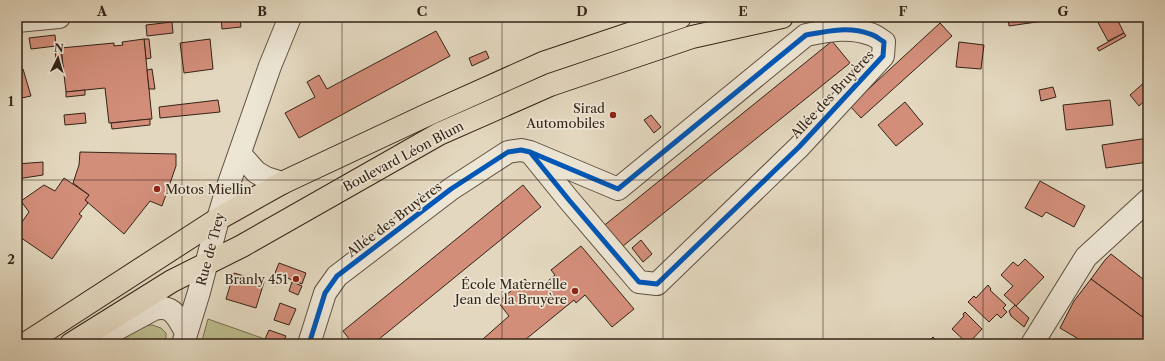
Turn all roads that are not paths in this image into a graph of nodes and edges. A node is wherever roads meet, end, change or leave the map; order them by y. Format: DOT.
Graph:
graph roads {
  1 [pos="59,17"];
  2 [pos="290,17"];
  3 [pos="680,17"];
  4 [pos="782,17"];
  5 [pos="17,21"];
  6 [pos="530,152"];
  7 [pos="240,154"];
  8 [pos="282,183"];
  9 [pos="1148,200"];
  10 [pos="218,219"];
  11 [pos="206,264"];
  12 [pos="184,338"];
  13 [pos="25,344"];
  14 [pos="71,344"];
  15 [pos="89,344"];
  16 [pos="310,344"];
  17 [pos="1032,344"];
  1 -- 5 [label="street"];
  2 -- 7 [label="street, Rue de Trey"];
  3 -- 8 [label="main road, Boulevard Léon Blum"];
  4 -- 11 [label="main road, Boulevard Léon Blum"];
  6 -- 6 [label="street, Allée des Bruyères"];
  6 -- 16 [label="street, Allée des Bruyères"];
  7 -- 8 [label="street"];
  7 -- 10 [label="street, Rue de Trey"];
  8 -- 10 [label="main road, Boulevard Léon Blum"];
  9 -- 17 [label="street"];
  10 -- 11 [label="street, Rue de Trey"];
  10 -- 13 [label="main road, Boulevard Léon Blum"];
  11 -- 12 [label="street, Rue de Trey"];
  11 -- 14 [label="main road, Boulevard Léon Blum"];
  12 -- 15 [label="street"];
}
